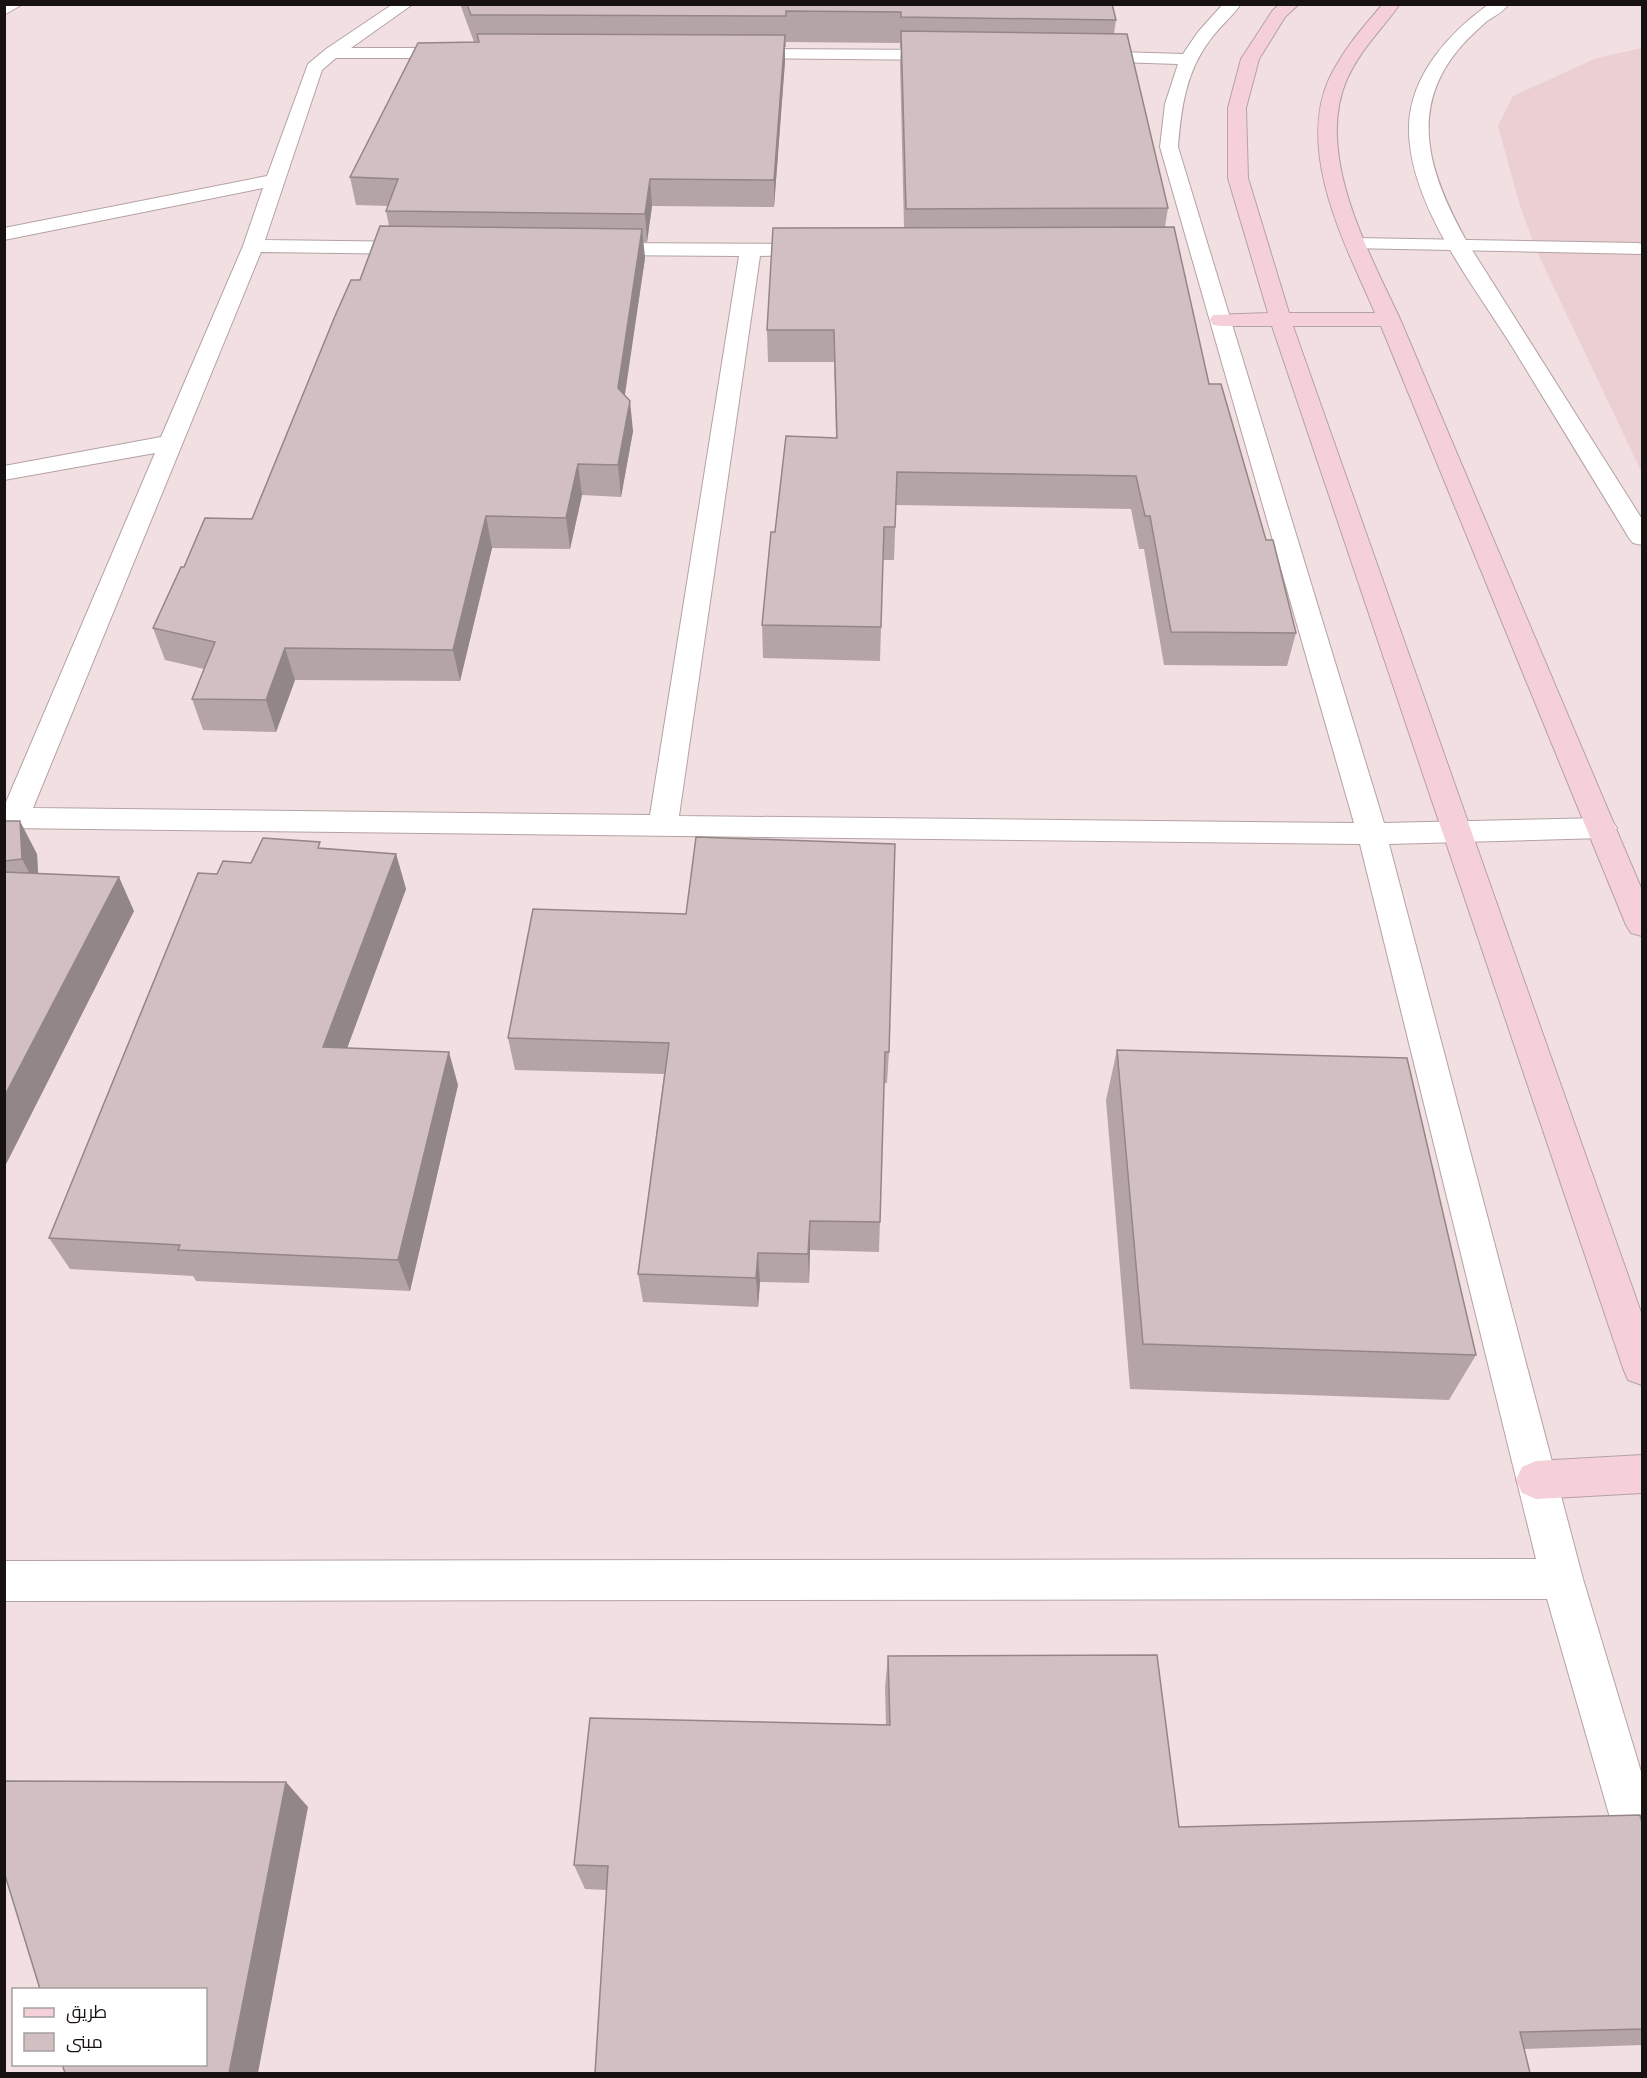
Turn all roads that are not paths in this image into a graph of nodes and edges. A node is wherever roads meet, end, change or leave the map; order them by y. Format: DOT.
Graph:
graph roads {
  1 [pos="15,4"];
  2 [pos="405,4"];
  3 [pos="1233,4"];
  4 [pos="1291,4"];
  5 [pos="1392,4"];
  6 [pos="1501,4"];
  7 [pos="4,10"];
  8 [pos="332,53"];
  9 [pos="473,53"];
  10 [pos="722,54"];
  11 [pos="957,55"];
  12 [pos="1073,56"];
  13 [pos="1188,59"];
  14 [pos="276,180"];
  15 [pos="4,234"];
  16 [pos="1356,244"];
  17 [pos="1459,245"];
  18 [pos="253,246"];
  19 [pos="430,248"];
  20 [pos="584,249"];
  21 [pos="1638,249"];
  22 [pos="750,250"];
  23 [pos="833,250"];
  24 [pos="1280,319"];
  25 [pos="1389,319"];
  26 [pos="1221,320"];
  27 [pos="170,443"];
  28 [pos="4,473"];
  29 [pos="1642,538"];
  30 [pos="9,818"];
  31 [pos="663,825"];
  32 [pos="1602,828"];
  33 [pos="1458,833"];
  34 [pos="1372,834"];
  35 [pos="1642,925"];
  36 [pos="1642,1368"];
  37 [pos="1642,1474"];
  38 [pos="1536,1480"];
  39 [pos="1562,1579"];
  40 [pos="4,1581"];
  41 [pos="1642,1849"];
  1 -- 7 [label="street"];
  2 -- 8 [label="street"];
  3 -- 13 [label="street"];
  4 -- 24 [label="main road"];
  5 -- 16 [label="main road"];
  6 -- 17 [label="street"];
  8 -- 9 [label="street"];
  8 -- 14 [label="street"];
  10 -- 11 [label="street"];
  12 -- 13 [label="street"];
  13 -- 26 [label="street"];
  14 -- 15 [label="street"];
  14 -- 18 [label="street"];
  16 -- 17 [label="street"];
  16 -- 25 [label="main road"];
  17 -- 21 [label="street"];
  17 -- 29 [label="street"];
  18 -- 19 [label="street"];
  18 -- 27 [label="street"];
  20 -- 22 [label="street"];
  22 -- 23 [label="street"];
  22 -- 31 [label="street"];
  24 -- 25 [label="main road"];
  24 -- 26 [label="main road"];
  24 -- 33 [label="main road"];
  25 -- 32 [label="main road"];
  26 -- 34 [label="street"];
  27 -- 28 [label="street"];
  27 -- 30 [label="street"];
  30 -- 31 [label="street"];
  31 -- 34 [label="street"];
  32 -- 33 [label="street"];
  32 -- 35 [label="main road"];
  33 -- 34 [label="street"];
  33 -- 36 [label="main road"];
  34 -- 38 [label="street"];
  37 -- 38 [label="main road"];
  38 -- 39 [label="street"];
  39 -- 40 [label="street"];
  39 -- 41 [label="street"];
}
